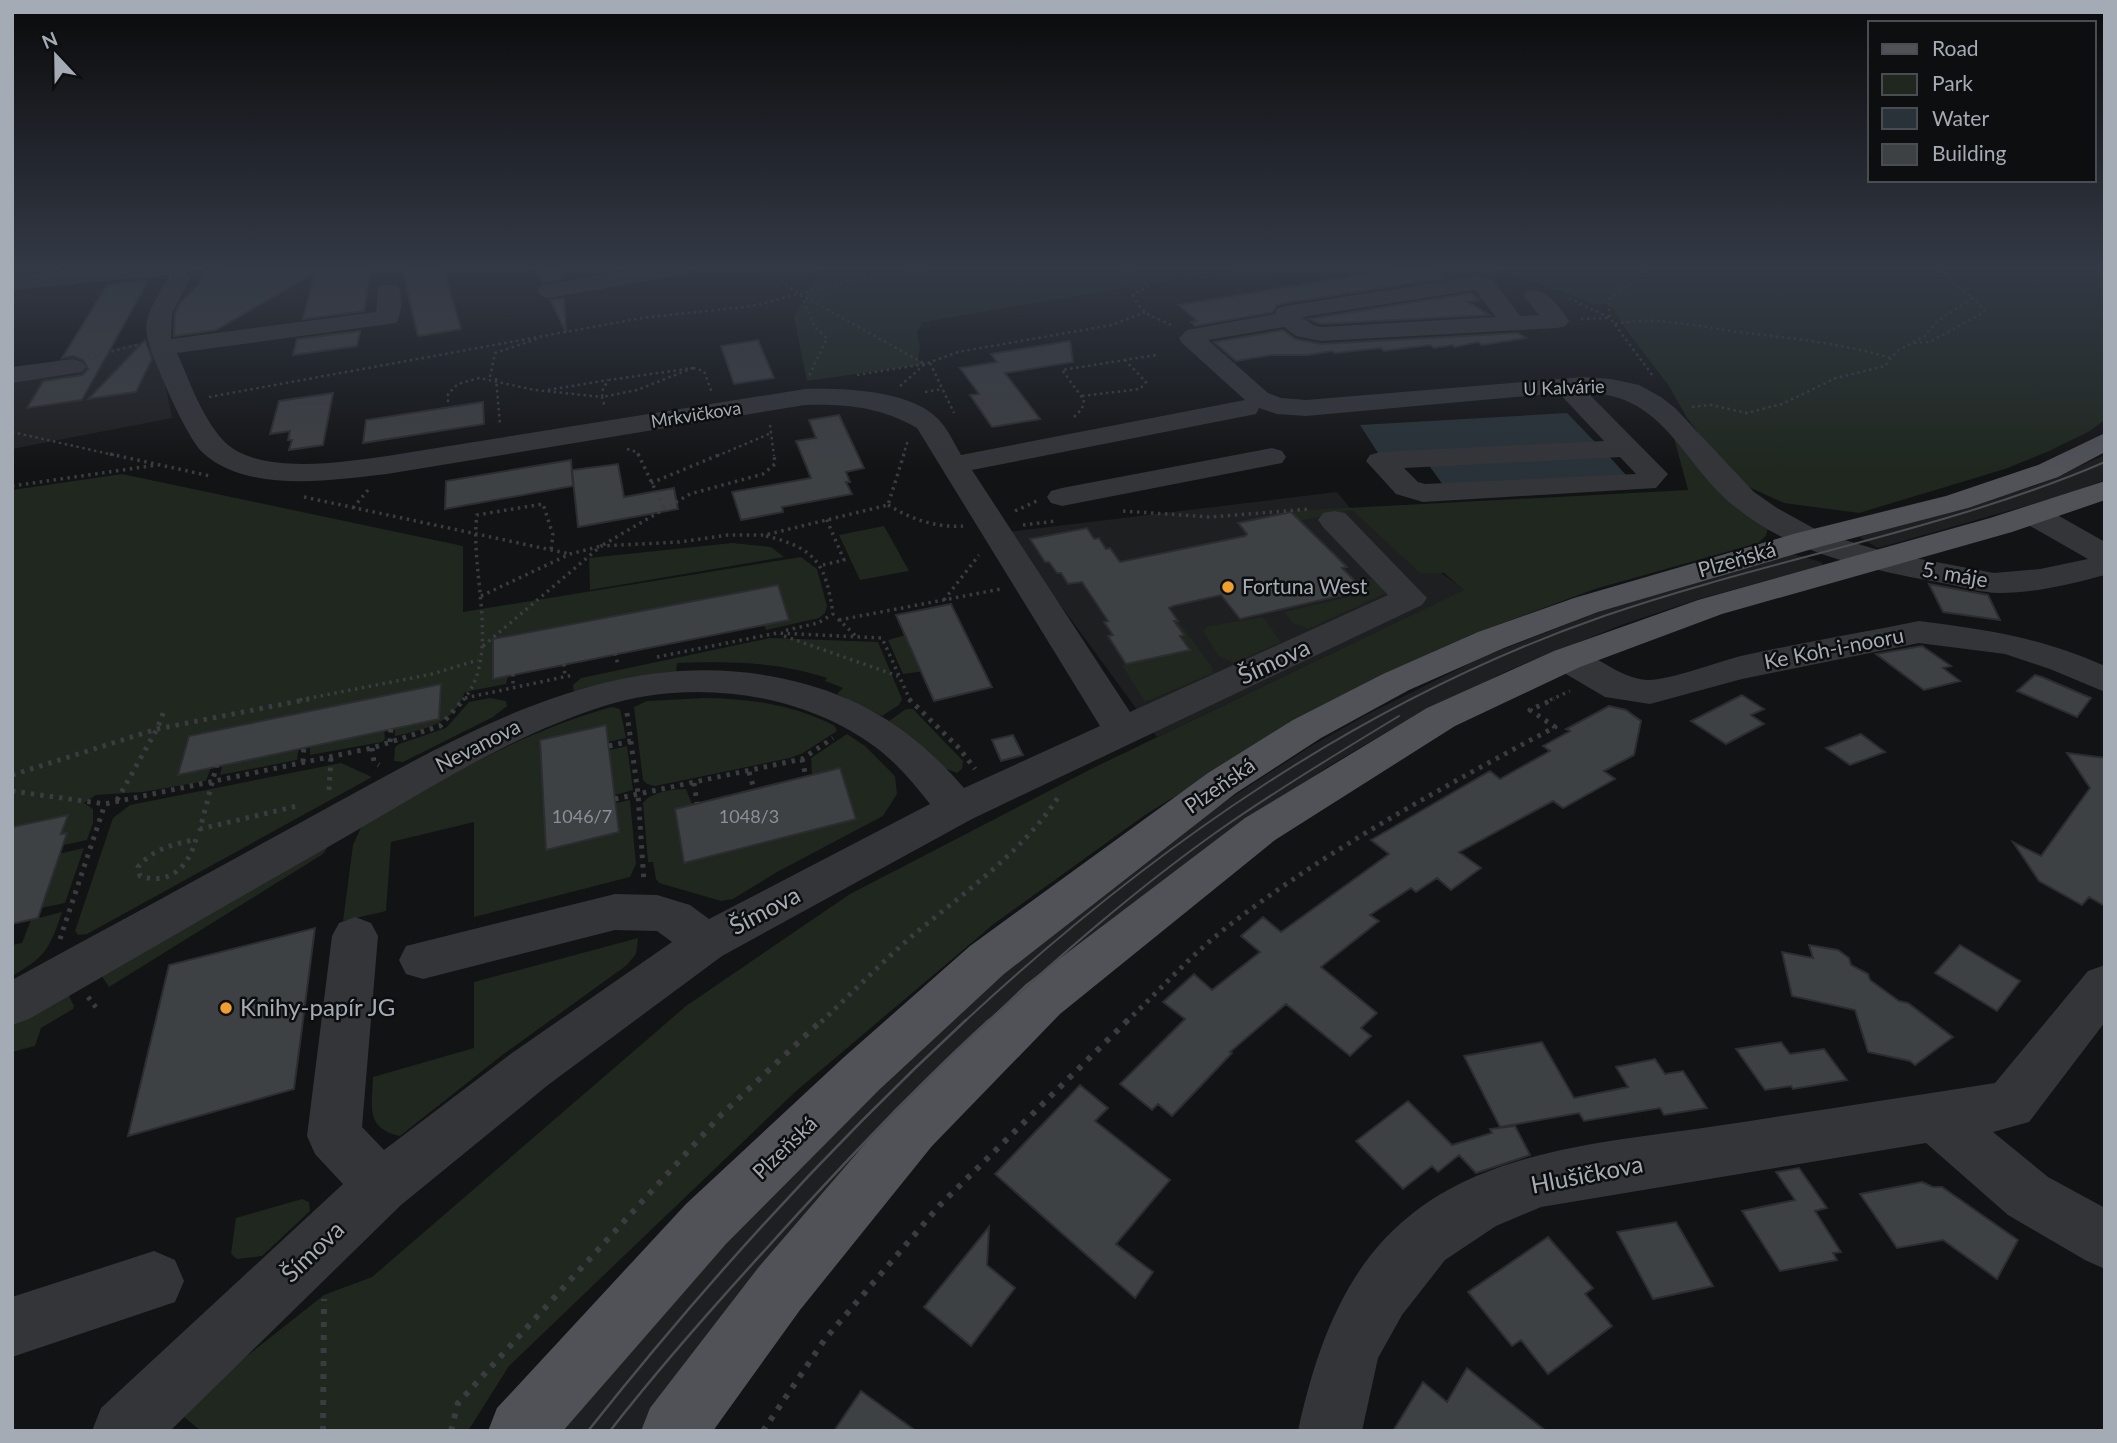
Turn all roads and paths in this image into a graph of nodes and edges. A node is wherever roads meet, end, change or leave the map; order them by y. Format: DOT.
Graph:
graph roads {
  1 [pos="157,335"];
  2 [pos="257,335"];
  3 [pos="544,335"];
  4 [pos="554,335"];
  5 [pos="824,335"];
  6 [pos="875,335"];
  7 [pos="1043,335"];
  8 [pos="1195,335"];
  9 [pos="1623,335"];
  10 [pos="1767,335"];
  11 [pos="1925,335"];
  12 [pos="1942,335"];
  13 [pos="1910,344"];
  14 [pos="162,348"];
  15 [pos="1156,355"];
  16 [pos="1891,358"];
  17 [pos="1125,360"];
  18 [pos="928,364"];
  19 [pos="73,367"];
  20 [pos="694,368"];
  21 [pos="12,375"];
  22 [pos="850,376"];
  23 [pos="490,377"];
  24 [pos="496,378"];
  25 [pos="609,380"];
  26 [pos="807,381"];
  27 [pos="1565,385"];
  28 [pos="541,391"];
  29 [pos="1082,396"];
  30 [pos="209,397"];
  31 [pos="602,397"];
  32 [pos="713,397"];
  33 [pos="882,400"];
  34 [pos="1649,401"];
  35 [pos="448,402"];
  36 [pos="1686,407"];
  37 [pos="607,415"];
  38 [pos="955,418"];
  39 [pos="775,420"];
  40 [pos="1068,421"];
  41 [pos="1167,423"];
  42 [pos="501,432"];
  43 [pos="769,434"];
  44 [pos="911,436"];
  45 [pos="2105,441"];
  46 [pos="1186,444"];
  47 [pos="624,448"];
  48 [pos="1629,448"];
  49 [pos="1272,457"];
  50 [pos="161,465"];
  51 [pos="953,465"];
  52 [pos="1209,469"];
  53 [pos="374,482"];
  54 [pos="651,483"];
  55 [pos="12,486"];
  56 [pos="1051,489"];
  57 [pos="2105,490"];
  58 [pos="888,505"];
  59 [pos="353,508"];
  60 [pos="664,508"];
  61 [pos="1129,510"];
  62 [pos="1327,514"];
  63 [pos="2034,515"];
  64 [pos="826,518"];
  65 [pos="997,522"];
  66 [pos="474,535"];
  67 [pos="765,535"];
  68 [pos="1808,540"];
  69 [pos="601,546"];
  70 [pos="551,550"];
  71 [pos="570,554"];
  72 [pos="2105,556"];
  73 [pos="1877,560"];
  74 [pos="823,565"];
  75 [pos="2105,565"];
  76 [pos="968,595"];
  77 [pos="481,596"];
  78 [pos="944,600"];
  79 [pos="833,614"];
  80 [pos="839,620"];
  81 [pos="760,626"];
  82 [pos="713,635"];
  83 [pos="762,635"];
  84 [pos="858,637"];
  85 [pos="715,645"];
  86 [pos="483,646"];
  87 [pos="664,646"];
  88 [pos="615,653"];
  89 [pos="666,655"];
  90 [pos="478,660"];
  91 [pos="564,664"];
  92 [pos="618,665"];
  93 [pos="1583,668"];
  94 [pos="513,674"];
  95 [pos="898,676"];
  96 [pos="565,677"];
  97 [pos="2105,680"];
  98 [pos="513,688"];
  99 [pos="627,709"];
  100 [pos="164,711"];
  101 [pos="391,726"];
  102 [pos="157,729"];
  103 [pos="1123,732"];
  104 [pos="836,735"];
  105 [pos="631,741"];
  106 [pos="390,742"];
  107 [pos="304,745"];
  108 [pos="609,746"];
  109 [pos="1080,752"];
  110 [pos="331,757"];
  111 [pos="802,759"];
  112 [pos="303,762"];
  113 [pos="216,764"];
  114 [pos="749,772"];
  115 [pos="12,775"];
  116 [pos="806,776"];
  117 [pos="213,781"];
  118 [pos="694,783"];
  119 [pos="754,789"];
  120 [pos="12,791"];
  121 [pos="638,794"];
  122 [pos="328,799"];
  123 [pos="615,799"];
  124 [pos="117,801"];
  125 [pos="697,803"];
  126 [pos="105,804"];
  127 [pos="302,805"];
  128 [pos="957,808"];
  129 [pos="200,829"];
  130 [pos="196,839"];
  131 [pos="644,889"];
  132 [pos="355,936"];
  133 [pos="59,943"];
  134 [pos="706,943"];
  135 [pos="423,960"];
  136 [pos="2105,985"];
  137 [pos="12,1004"];
  138 [pos="1936,1118"];
  139 [pos="381,1185"];
  140 [pos="2105,1240"];
  141 [pos="154,1281"];
  142 [pos="315,1291"];
  143 [pos="12,1327"];
  144 [pos="124,1431"];
  145 [pos="323,1431"];
  146 [pos="450,1431"];
  147 [pos="520,1431"];
  148 [pos="673,1431"];
  149 [pos="763,1431"];
  150 [pos="1330,1431"];
  1 -- 14 [label="street"];
  2 -- 14 [label="street"];
  3 -- 30 [label="path"];
  4 -- 23 [label="path"];
  5 -- 26 [label="path"];
  6 -- 18 [label="path"];
  7 -- 18 [label="path"];
  8 -- 27 [label="street, U Kalvárie"];
  9 -- 34 [label="path"];
  10 -- 16 [label="path"];
  11 -- 13 [label="path"];
  12 -- 13 [label="path"];
  13 -- 16 [label="path"];
  14 -- 33 [label="street, Mrkvičkova"];
  15 -- 17 [label="path"];
  16 -- 36 [label="path"];
  17 -- 29 [label="path"];
  17 -- 29 [label="path"];
  18 -- 22 [label="path"];
  18 -- 33 [label="path"];
  18 -- 38 [label="path"];
  19 -- 21 [label="street"];
  20 -- 25 [label="path"];
  20 -- 31 [label="path"];
  20 -- 32 [label="path"];
  23 -- 24 [label="path"];
  23 -- 35 [label="path"];
  24 -- 28 [label="path"];
  24 -- 42 [label="path"];
  25 -- 28 [label="path"];
  25 -- 31 [label="path"];
  27 -- 34 [label="street, U Kalvárie"];
  27 -- 48 [label="street"];
  28 -- 31 [label="path"];
  29 -- 40 [label="path"];
  31 -- 37 [label="path"];
  33 -- 51 [label="street, Mrkvičkova"];
  34 -- 68 [label="street, U Kalvárie"];
  39 -- 43 [label="path"];
  41 -- 46 [label="street"];
  41 -- 46 [label="street"];
  41 -- 51 [label="street"];
  43 -- 54 [label="path"];
  43 -- 60 [label="path"];
  44 -- 58 [label="path"];
  45 -- 68 [label="main road, Plzeňská"];
  46 -- 52 [label="street"];
  46 -- 56 [label="street"];
  47 -- 54 [label="path"];
  48 -- 48 [label="street"];
  49 -- 52 [label="street"];
  50 -- 55 [label="path"];
  51 -- 65 [label="street, Mrkvičkova"];
  52 -- 56 [label="street"];
  53 -- 59 [label="path"];
  54 -- 60 [label="path"];
  56 -- 65 [label="path"];
  57 -- 63 [label="main road, Plzeňská"];
  58 -- 64 [label="path"];
  58 -- 65 [label="path"];
  60 -- 69 [label="path"];
  61 -- 62 [label="path"];
  62 -- 103 [label="street, Šímova"];
  63 -- 72 [label="street"];
  63 -- 73 [label="main road, Plzeňská"];
  64 -- 67 [label="path"];
  64 -- 74 [label="path"];
  65 -- 78 [label="path"];
  65 -- 103 [label="street, Mrkvičkova"];
  66 -- 70 [label="path"];
  66 -- 70 [label="path"];
  66 -- 77 [label="path"];
  67 -- 69 [label="path"];
  67 -- 74 [label="path"];
  68 -- 73 [label="street, 5. máje"];
  68 -- 147 [label="main road, Plzeňská"];
  69 -- 71 [label="path"];
  69 -- 86 [label="path"];
  70 -- 71 [label="path"];
  71 -- 77 [label="path"];
  73 -- 75 [label="street, 5. máje"];
  73 -- 93 [label="main road, Plzeňská"];
  74 -- 79 [label="path"];
  76 -- 78 [label="path"];
  77 -- 86 [label="path"];
  78 -- 80 [label="path"];
  79 -- 80 [label="path"];
  79 -- 95 [label="path"];
  80 -- 84 [label="path"];
  81 -- 83 [label="path"];
  82 -- 85 [label="path"];
  86 -- 90 [label="path"];
  87 -- 89 [label="path"];
  88 -- 92 [label="path"];
  90 -- 102 [label="path"];
  90 -- 106 [label="path"];
  91 -- 96 [label="path"];
  93 -- 97 [label="street, Ke Koh-i-nooru"];
  93 -- 148 [label="main road, Plzeňská"];
  93 -- 149 [label="path"];
  94 -- 98 [label="path"];
  99 -- 105 [label="path"];
  100 -- 102 [label="path"];
  101 -- 106 [label="path"];
  102 -- 115 [label="path"];
  102 -- 124 [label="path"];
  103 -- 109 [label="street, Šímova"];
  104 -- 111 [label="path"];
  105 -- 108 [label="path"];
  105 -- 121 [label="path"];
  106 -- 110 [label="path"];
  107 -- 112 [label="path"];
  109 -- 128 [label="street, Šímova"];
  109 -- 146 [label="path"];
  110 -- 112 [label="path"];
  110 -- 122 [label="path"];
  111 -- 114 [label="path"];
  111 -- 116 [label="path"];
  112 -- 117 [label="path"];
  113 -- 117 [label="path"];
  114 -- 118 [label="path"];
  114 -- 119 [label="path"];
  117 -- 124 [label="path"];
  117 -- 129 [label="path"];
  118 -- 121 [label="path"];
  118 -- 125 [label="path"];
  120 -- 126 [label="path"];
  121 -- 123 [label="path"];
  121 -- 131 [label="path"];
  124 -- 126 [label="path"];
  126 -- 133 [label="path"];
  127 -- 129 [label="path"];
  128 -- 134 [label="street, Šímova"];
  128 -- 137 [label="street, Nevanova"];
  129 -- 130 [label="path"];
  130 -- 130 [label="path"];
  132 -- 139 [label="street"];
  134 -- 135 [label="street"];
  134 -- 139 [label="street, Šímova"];
  136 -- 138 [label="street"];
  138 -- 140 [label="street"];
  138 -- 150 [label="street, Hlušičkova"];
  139 -- 144 [label="street, Šímova"];
  141 -- 143 [label="street"];
  142 -- 145 [label="path"];
}
